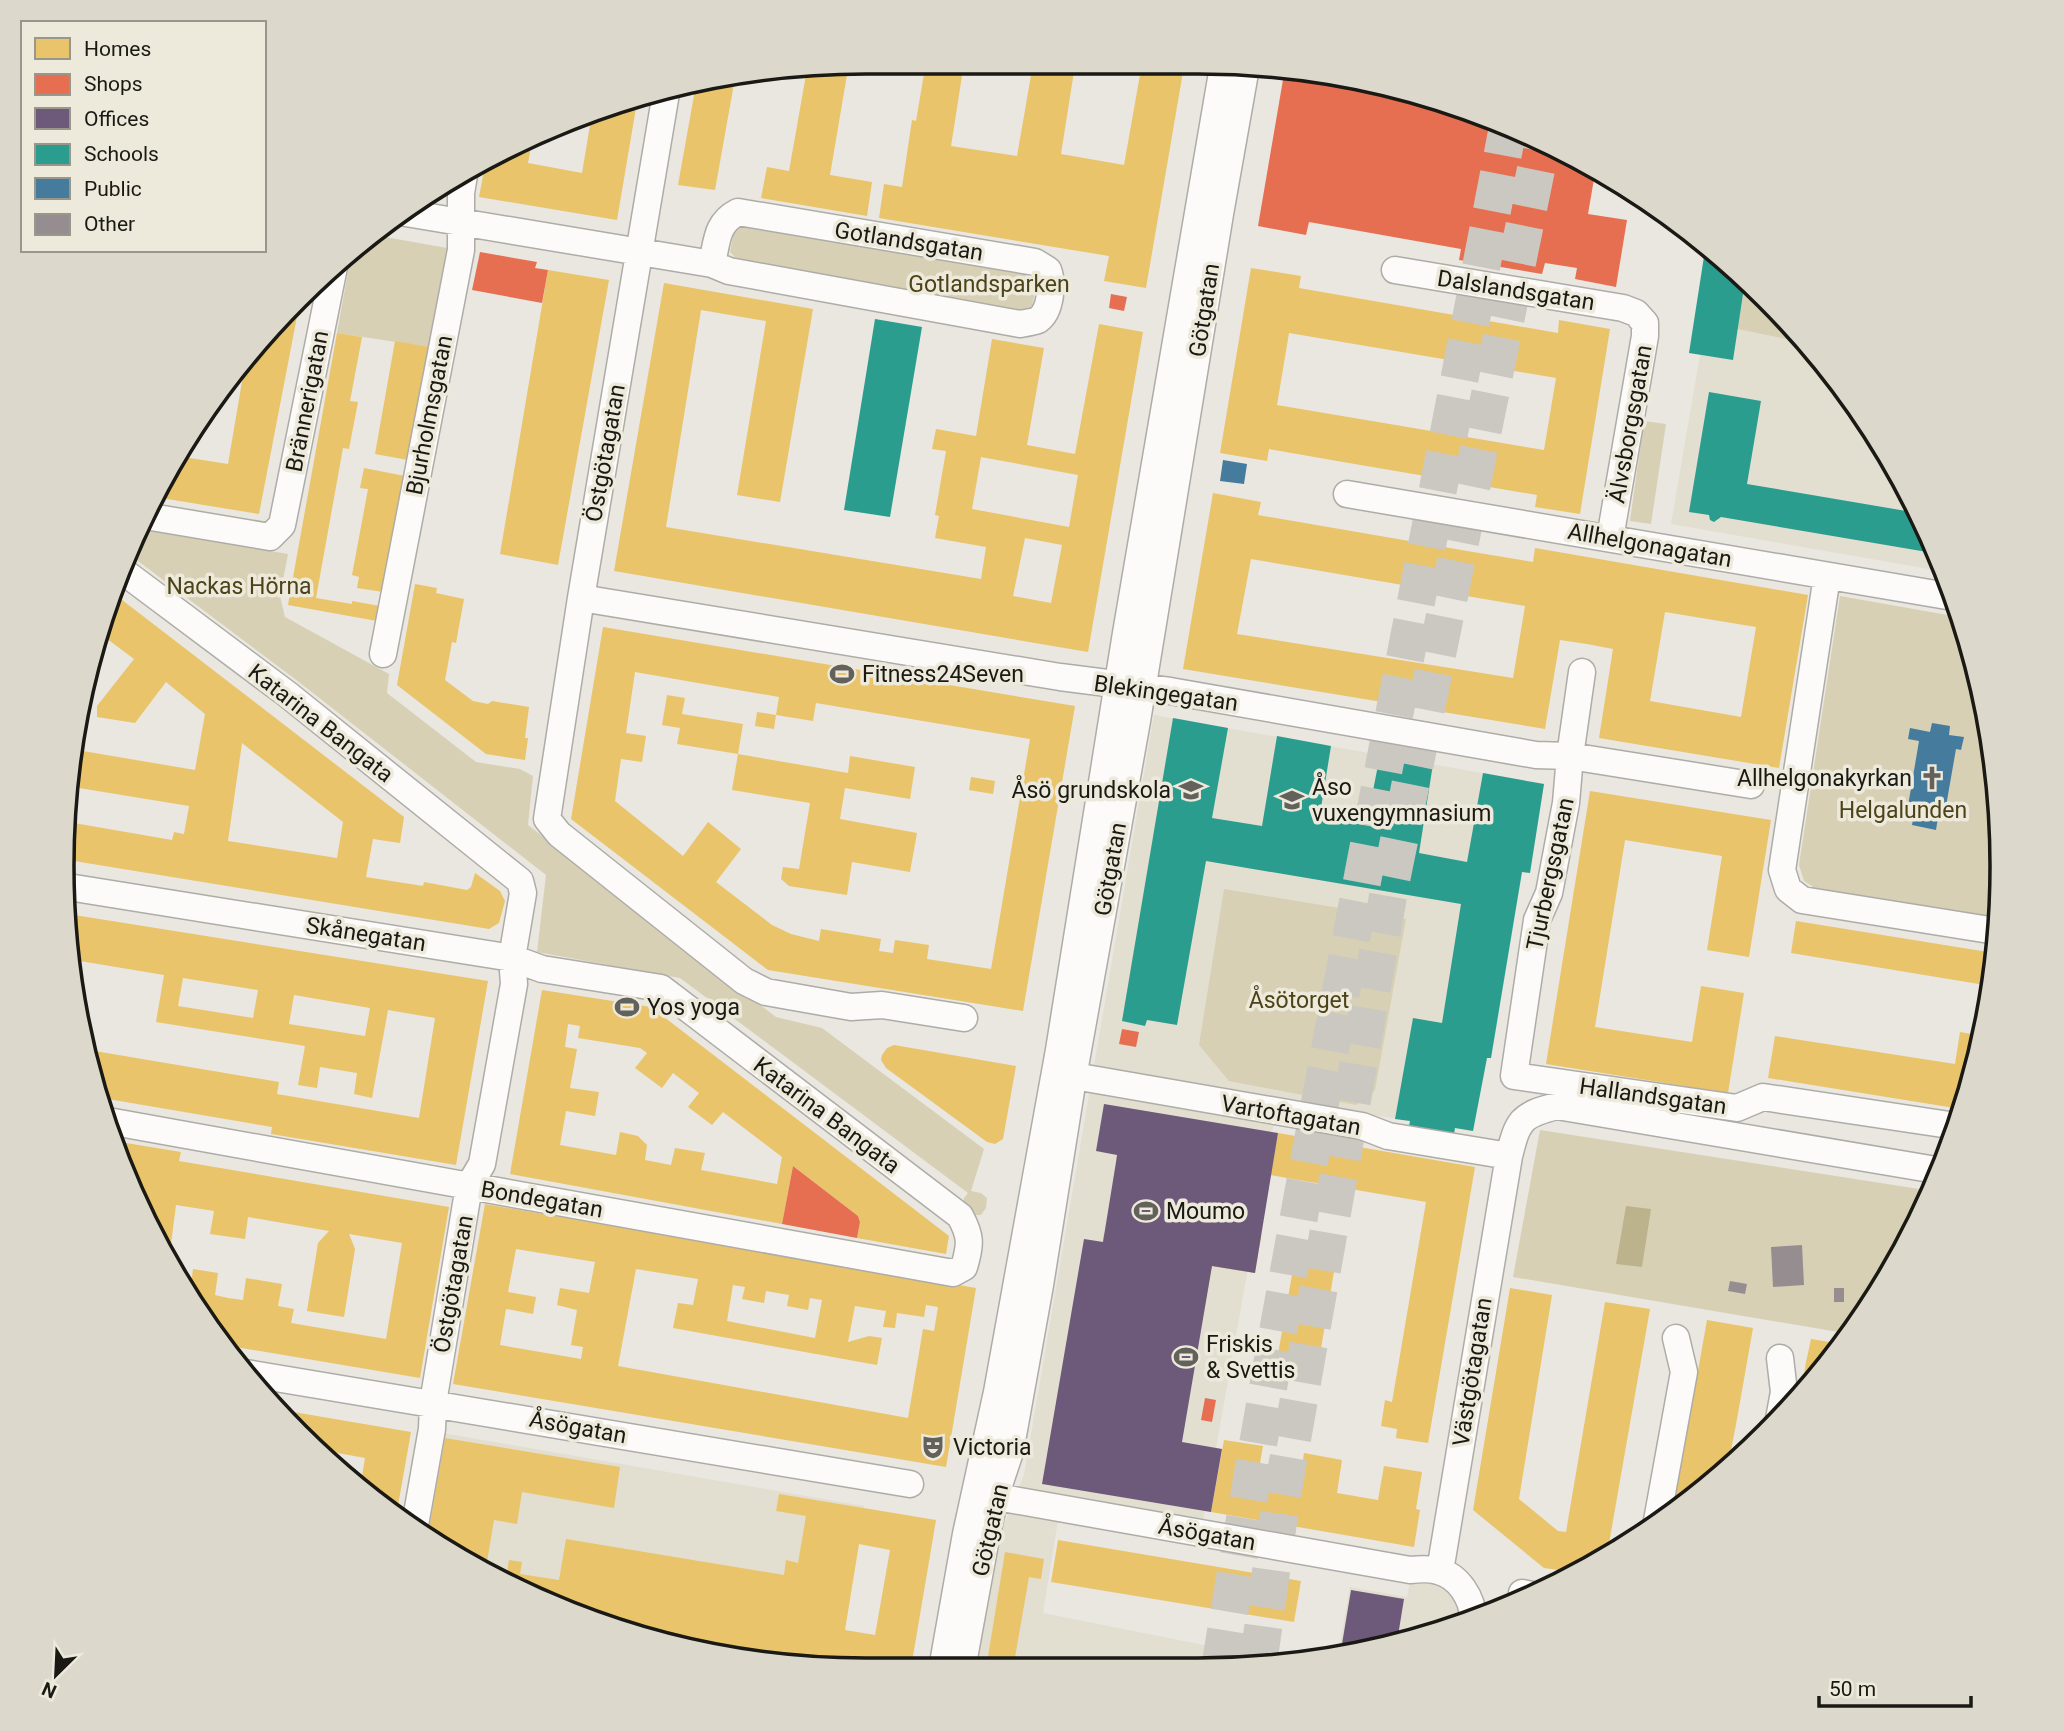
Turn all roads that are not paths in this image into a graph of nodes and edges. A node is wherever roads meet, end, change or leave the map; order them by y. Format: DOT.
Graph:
graph roads {
  1 [pos="1222,74"];
  2 [pos="1246,75"];
  3 [pos="665,99"];
  4 [pos="463,184"];
  5 [pos="414,215"];
  6 [pos="461,223"];
  7 [pos="639,251"];
  8 [pos="712,264"];
  9 [pos="1395,270"];
  10 [pos="331,281"];
  11 [pos="1636,313"];
  12 [pos="1347,494"];
  13 [pos="154,517"];
  14 [pos="1610,538"];
  15 [pos="129,576"];
  16 [pos="1827,576"];
  17 [pos="1942,595"];
  18 [pos="581,598"];
  19 [pos="383,654"];
  20 [pos="1582,672"];
  21 [pos="1130,686"];
  22 [pos="1570,756"];
  23 [pos="1751,785"];
  24 [pos="520,881"];
  25 [pos="74,888"];
  26 [pos="1988,930"];
  27 [pos="512,958"];
  28 [pos="661,988"];
  29 [pos="964,1018"];
  30 [pos="1074,1076"];
  31 [pos="1514,1076"];
  32 [pos="1526,1117"];
  33 [pos="117,1123"];
  34 [pos="1946,1125"];
  35 [pos="1509,1156"];
  36 [pos="1930,1169"];
  37 [pos="469,1185"];
  38 [pos="967,1256"];
  39 [pos="1676,1338"];
  40 [pos="1780,1358"];
  41 [pos="259,1375"];
  42 [pos="1782,1401"];
  43 [pos="433,1403"];
  44 [pos="910,1483"];
  45 [pos="985,1495"];
  46 [pos="1659,1510"];
  47 [pos="416,1518"];
  48 [pos="1440,1571"];
  49 [pos="1473,1608"];
  50 [pos="945,1658"];
  51 [pos="963,1658"];
  1 -- 21 [label="street, Götgatan"];
  2 -- 21 [label="street, Götgatan"];
  3 -- 7 [label="street, Östgötagatan"];
  4 -- 6 [label="street, Bjurholmsgatan"];
  5 -- 6 [label="street, Gotlandsgatan"];
  6 -- 7 [label="street, Gotlandsgatan"];
  6 -- 19 [label="street, Bjurholmsgatan"];
  7 -- 8 [label="street, Gotlandsgatan"];
  7 -- 18 [label="street, Östgötagatan"];
  8 -- 8 [label="street, Gotlandsgatan"];
  9 -- 11 [label="street, Dalslandsgatan"];
  10 -- 13 [label="street, Brännerigatan"];
  11 -- 14 [label="street, Älvsborgsgatan"];
  12 -- 14 [label="street, Allhelgonagatan"];
  14 -- 16 [label="street, Allhelgonagatan"];
  15 -- 24 [label="street, Katarina Bangata"];
  16 -- 17 [label="street, Allhelgonagatan"];
  16 -- 26 [label="street"];
  18 -- 21 [label="street, Blekingegatan"];
  18 -- 29 [label="street, Östgötagatan"];
  20 -- 22 [label="street, Tjurbergsgatan"];
  21 -- 22 [label="street, Blekingegatan"];
  21 -- 30 [label="street, Götgatan"];
  21 -- 45 [label="street, Götgatan"];
  22 -- 23 [label="street, Blekingegatan"];
  22 -- 31 [label="street, Tjurbergsgatan"];
  24 -- 27 [label="street, Östgötagatan"];
  25 -- 27 [label="street, Skånegatan"];
  27 -- 28 [label="street, Skånegatan"];
  27 -- 37 [label="street, Östgötagatan"];
  28 -- 38 [label="street, Katarina Bangata"];
  30 -- 35 [label="street, Vartoftagatan"];
  30 -- 45 [label="street, Götgatan"];
  31 -- 34 [label="street, Hallandsgatan"];
  32 -- 35 [label="street, Västgötagatan"];
  32 -- 36 [label="street, Hallandsgatan"];
  33 -- 37 [label="street, Bondegatan"];
  35 -- 48 [label="street, Västgötagatan"];
  37 -- 38 [label="street, Bondegatan"];
  37 -- 43 [label="street, Östgötagatan"];
  39 -- 46 [label="street"];
  40 -- 42 [label="street"];
  41 -- 43 [label="street, Åsögatan"];
  43 -- 44 [label="street, Åsögatan"];
  43 -- 47 [label="street, Östgötagatan"];
  45 -- 48 [label="street, Åsögatan"];
  45 -- 50 [label="street, Götgatan"];
  45 -- 51 [label="street, Götgatan"];
  48 -- 49 [label="street"];
}
